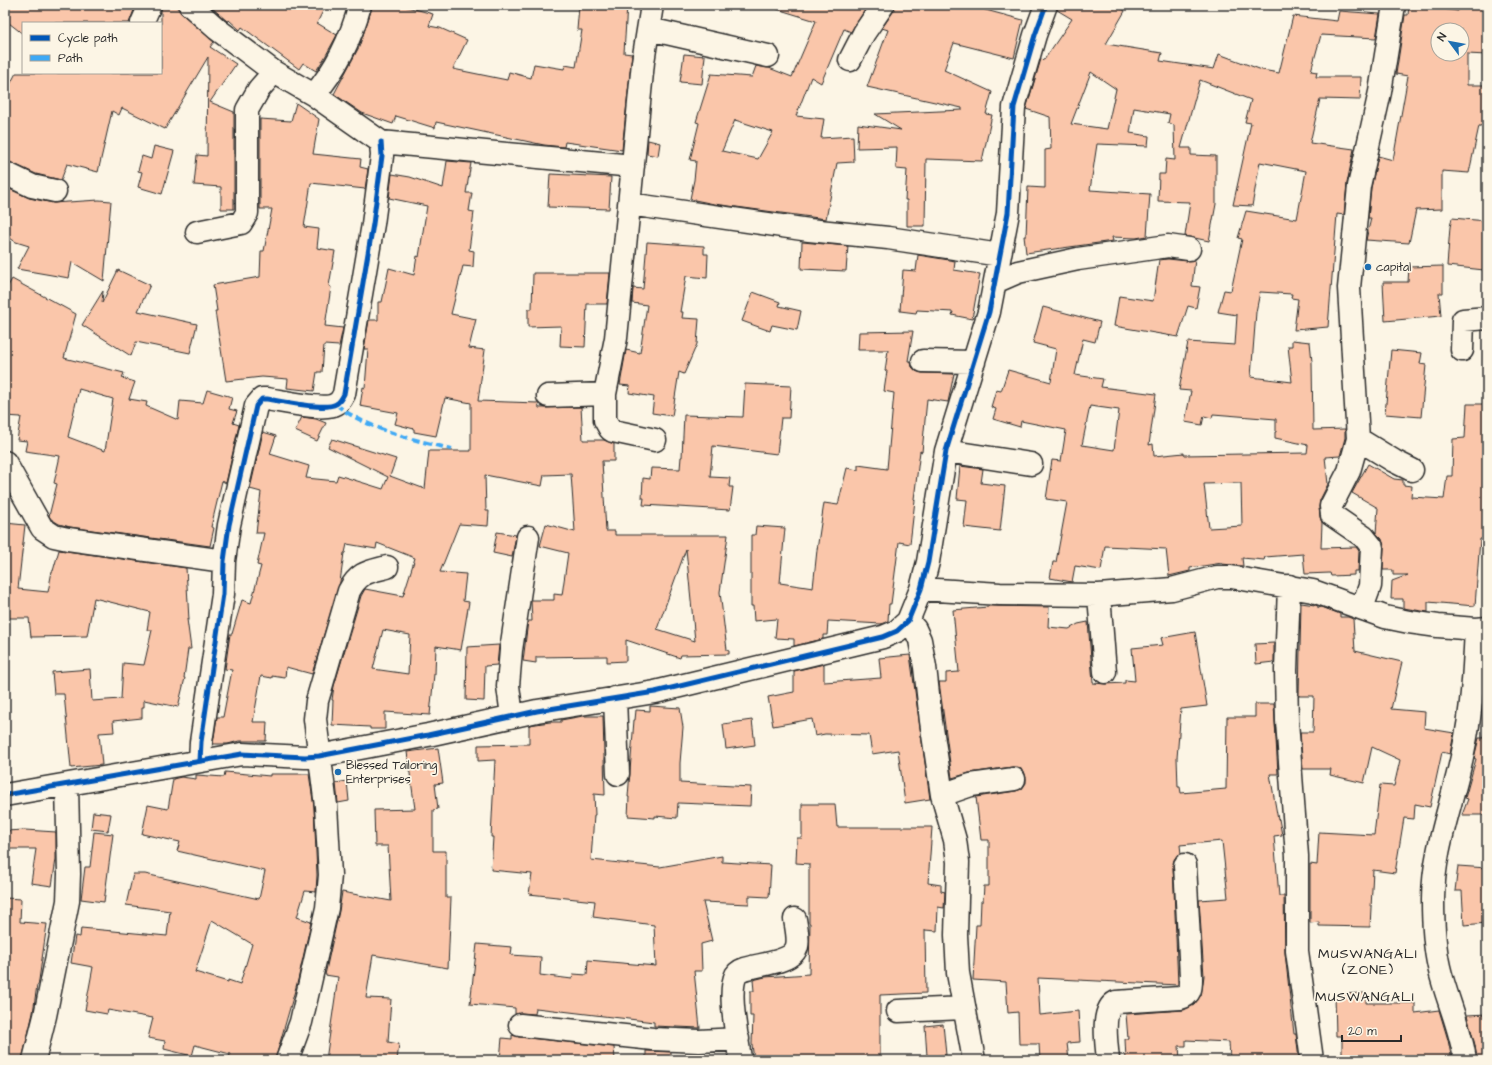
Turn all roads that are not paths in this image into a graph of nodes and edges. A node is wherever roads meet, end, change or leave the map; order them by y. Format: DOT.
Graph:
graph roads {
  1 [pos="150,5"];
  2 [pos="190,5"];
  3 [pos="360,5"];
  4 [pos="652,5"];
  5 [pos="883,5"];
  6 [pos="1046,5"];
  7 [pos="1394,5"];
  8 [pos="142,22"];
  9 [pos="649,29"];
  10 [pos="768,56"];
  11 [pos="850,60"];
  12 [pos="274,72"];
  13 [pos="314,95"];
  14 [pos="381,142"];
  15 [pos="633,166"];
  16 [pos="5,173"];
  17 [pos="55,191"];
  18 [pos="629,204"];
  19 [pos="197,232"];
  20 [pos="1189,249"];
  21 [pos="1000,255"];
  22 [pos="995,282"];
  23 [pos="1487,318"];
  24 [pos="1462,350"];
  25 [pos="923,360"];
  26 [pos="974,362"];
  27 [pos="605,394"];
  28 [pos="548,396"];
  29 [pos="1358,439"];
  30 [pos="655,440"];
  31 [pos="946,451"];
  32 [pos="5,462"];
  33 [pos="1030,464"];
  34 [pos="1412,470"];
  35 [pos="528,536"];
  36 [pos="224,561"];
  37 [pos="388,567"];
  38 [pos="1289,586"];
  39 [pos="921,589"];
  40 [pos="1099,595"];
  41 [pos="1362,608"];
  42 [pos="908,621"];
  43 [pos="1482,629"];
  44 [pos="1105,672"];
  45 [pos="615,698"];
  46 [pos="512,716"];
  47 [pos="319,756"];
  48 [pos="200,761"];
  49 [pos="618,774"];
  50 [pos="1014,779"];
  51 [pos="67,785"];
  52 [pos="5,795"];
  53 [pos="942,795"];
  54 [pos="1185,865"];
  55 [pos="795,919"];
  56 [pos="964,1008"];
  57 [pos="898,1011"];
  58 [pos="520,1025"];
  59 [pos="739,1050"];
  60 [pos="34,1060"];
  61 [pos="287,1060"];
  62 [pos="974,1060"];
  63 [pos="1108,1060"];
  64 [pos="1312,1060"];
  65 [pos="1465,1060"];
  1 -- 8 [label="street"];
  2 -- 12 [label="street"];
  3 -- 13 [label="street"];
  4 -- 9 [label="street"];
  5 -- 11 [label="street"];
  6 -- 21 [label="street"];
  7 -- 29 [label="street"];
  9 -- 10 [label="street"];
  9 -- 15 [label="street"];
  12 -- 13 [label="street"];
  12 -- 19 [label="street"];
  13 -- 14 [label="street"];
  14 -- 15 [label="street"];
  14 -- 36 [label="street"];
  15 -- 18 [label="street"];
  16 -- 17 [label="street"];
  18 -- 21 [label="street"];
  18 -- 27 [label="street"];
  20 -- 22 [label="street"];
  21 -- 22 [label="street"];
  22 -- 26 [label="street"];
  23 -- 24 [label="street"];
  25 -- 26 [label="street"];
  26 -- 31 [label="street"];
  27 -- 28 [label="street"];
  27 -- 30 [label="street"];
  29 -- 34 [label="street"];
  29 -- 41 [label="street"];
  31 -- 33 [label="street"];
  31 -- 39 [label="street"];
  32 -- 36 [label="street"];
  35 -- 46 [label="street"];
  36 -- 48 [label="street"];
  37 -- 47 [label="street"];
  38 -- 40 [label="street"];
  38 -- 41 [label="street"];
  38 -- 64 [label="street"];
  39 -- 40 [label="street"];
  39 -- 42 [label="street"];
  40 -- 44 [label="street"];
  41 -- 43 [label="street"];
  42 -- 45 [label="street"];
  42 -- 53 [label="street"];
  43 -- 65 [label="street"];
  45 -- 46 [label="street"];
  45 -- 49 [label="street"];
  46 -- 47 [label="street"];
  47 -- 48 [label="street"];
  47 -- 61 [label="street"];
  48 -- 51 [label="street"];
  50 -- 53 [label="street"];
  51 -- 52 [label="street"];
  51 -- 60 [label="street"];
  53 -- 56 [label="street"];
  54 -- 63 [label="street"];
  55 -- 59 [label="street"];
  56 -- 57 [label="street"];
  56 -- 62 [label="street"];
  58 -- 59 [label="street"];
}
